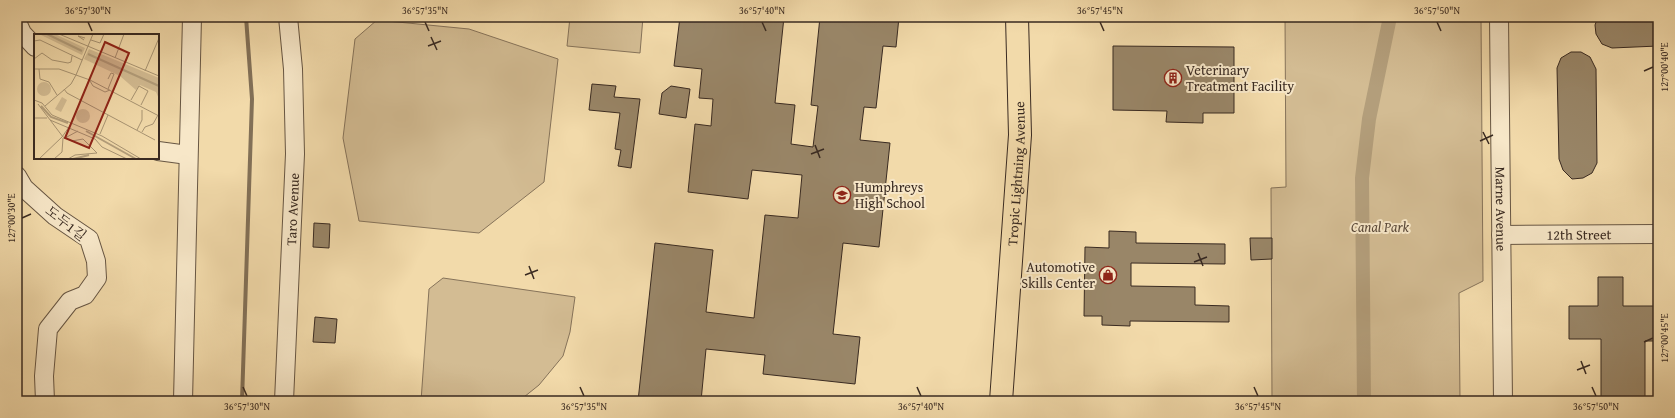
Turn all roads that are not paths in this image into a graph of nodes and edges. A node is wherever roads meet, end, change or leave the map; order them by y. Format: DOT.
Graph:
graph roads {
  1 [pos="192,17"];
  2 [pos="288,17"];
  3 [pos="1017,17"];
  4 [pos="1499,17"];
  5 [pos="17,22"];
  6 [pos="34,46"];
  7 [pos="159,151"];
  8 [pos="188,155"];
  9 [pos="17,176"];
  10 [pos="1658,234"];
  11 [pos="1501,235"];
  12 [pos="45,401"];
  13 [pos="184,401"];
  14 [pos="284,401"];
  15 [pos="1001,401"];
  16 [pos="1503,401"];
  1 -- 8 [label="street"];
  2 -- 14 [label="street, Taro Avenue"];
  3 -- 15 [label="main road, Tropic Lightning Avenue"];
  4 -- 11 [label="street, Marne Avenue"];
  5 -- 6 [label="street"];
  7 -- 8 [label="street"];
  8 -- 13 [label="street"];
  9 -- 12 [label="street, 도두1길"];
  10 -- 11 [label="street, 12th Street"];
  11 -- 16 [label="street, Marne Avenue"];
}
